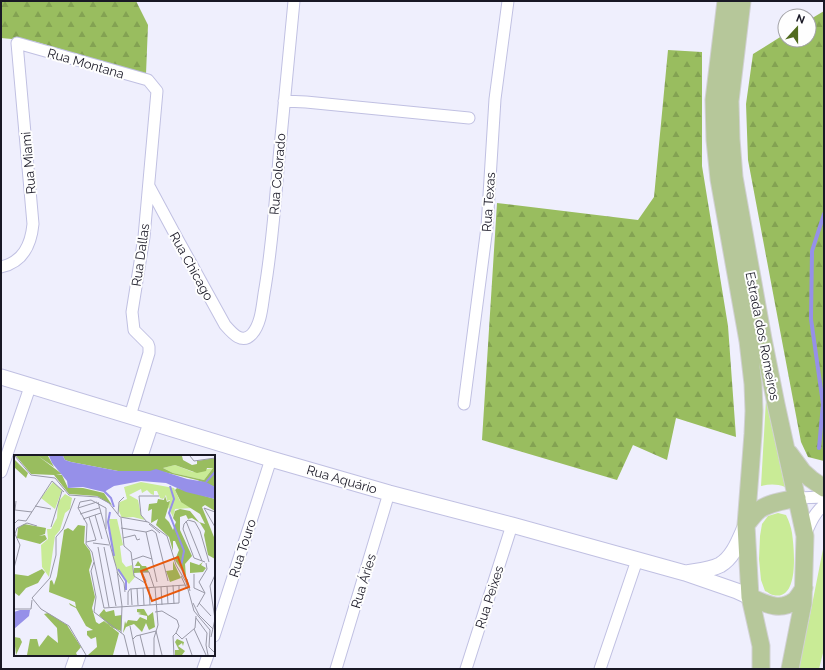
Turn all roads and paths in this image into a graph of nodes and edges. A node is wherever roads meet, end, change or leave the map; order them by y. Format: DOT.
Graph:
graph roads {
  1 [pos="294,1"];
  2 [pos="508,1"];
  3 [pos="726,1"];
  4 [pos="742,1"];
  5 [pos="17,43"];
  6 [pos="153,86"];
  7 [pos="284,101"];
  8 [pos="469,118"];
  9 [pos="149,186"];
  10 [pos="1,267"];
  11 [pos="244,339"];
  12 [pos="1,377"];
  13 [pos="30,387"];
  14 [pos="464,404"];
  15 [pos="130,416"];
  16 [pos="151,423"];
  17 [pos="786,448"];
  18 [pos="140,455"];
  19 [pos="271,459"];
  20 [pos="1,472"];
  21 [pos="824,488"];
  22 [pos="389,493"];
  23 [pos="824,497"];
  24 [pos="797,498"];
  25 [pos="824,505"];
  26 [pos="512,525"];
  27 [pos="746,525"];
  28 [pos="805,536"];
  29 [pos="637,560"];
  30 [pos="685,573"];
  31 [pos="804,588"];
  32 [pos="750,597"];
  33 [pos="215,633"];
  34 [pos="78,656"];
  35 [pos="208,656"];
  36 [pos="73,669"];
  37 [pos="204,669"];
  38 [pos="336,669"];
  39 [pos="466,669"];
  40 [pos="600,669"];
  41 [pos="761,669"];
  42 [pos="790,669"];
  1 -- 7 [label="street, Rua Colorado"];
  2 -- 14 [label="street, Rua Texas"];
  3 -- 27 [label="main road, Estrada dos Romeiros"];
  4 -- 17 [label="main road, Estrada dos Romeiros"];
  5 -- 6 [label="street, Rua Montana"];
  5 -- 10 [label="street, Rua Miami"];
  6 -- 9 [label="street, Rua Dallas"];
  7 -- 8 [label="street"];
  7 -- 11 [label="street, Rua Colorado"];
  9 -- 11 [label="street, Rua Chicago"];
  9 -- 15 [label="street, Rua Dallas"];
  12 -- 13 [label="street, Rua Aquário"];
  13 -- 15 [label="street, Rua Aquário"];
  13 -- 20 [label="street"];
  15 -- 16 [label="street, Rua Aquário"];
  16 -- 18 [label="street"];
  16 -- 19 [label="street, Rua Aquário"];
  17 -- 21 [label="main road"];
  17 -- 24 [label="main road, Estrada dos Romeiros"];
  19 -- 22 [label="street, Rua Aquário"];
  19 -- 33 [label="street, Rua Touro"];
  22 -- 26 [label="street, Rua Aquário"];
  22 -- 38 [label="street, Rua Áries"];
  23 -- 24 [label="street"];
  24 -- 27 [label="main road"];
  24 -- 28 [label="main road, Estrada dos Romeiros"];
  25 -- 28 [label="street"];
  26 -- 29 [label="street, Rua Aquário"];
  26 -- 39 [label="street, Rua Peixes"];
  27 -- 30 [label="street"];
  27 -- 32 [label="main road, Estrada dos Romeiros"];
  28 -- 31 [label="main road, Estrada dos Romeiros"];
  29 -- 30 [label="street, Rua Aquário"];
  29 -- 40 [label="street"];
  30 -- 32 [label="street, Rua Aquário"];
  31 -- 32 [label="main road"];
  31 -- 42 [label="main road, Estrada dos Romeiros"];
  32 -- 41 [label="main road, Estrada dos Romeiros"];
  34 -- 36 [label="street"];
  35 -- 37 [label="street"];
}
